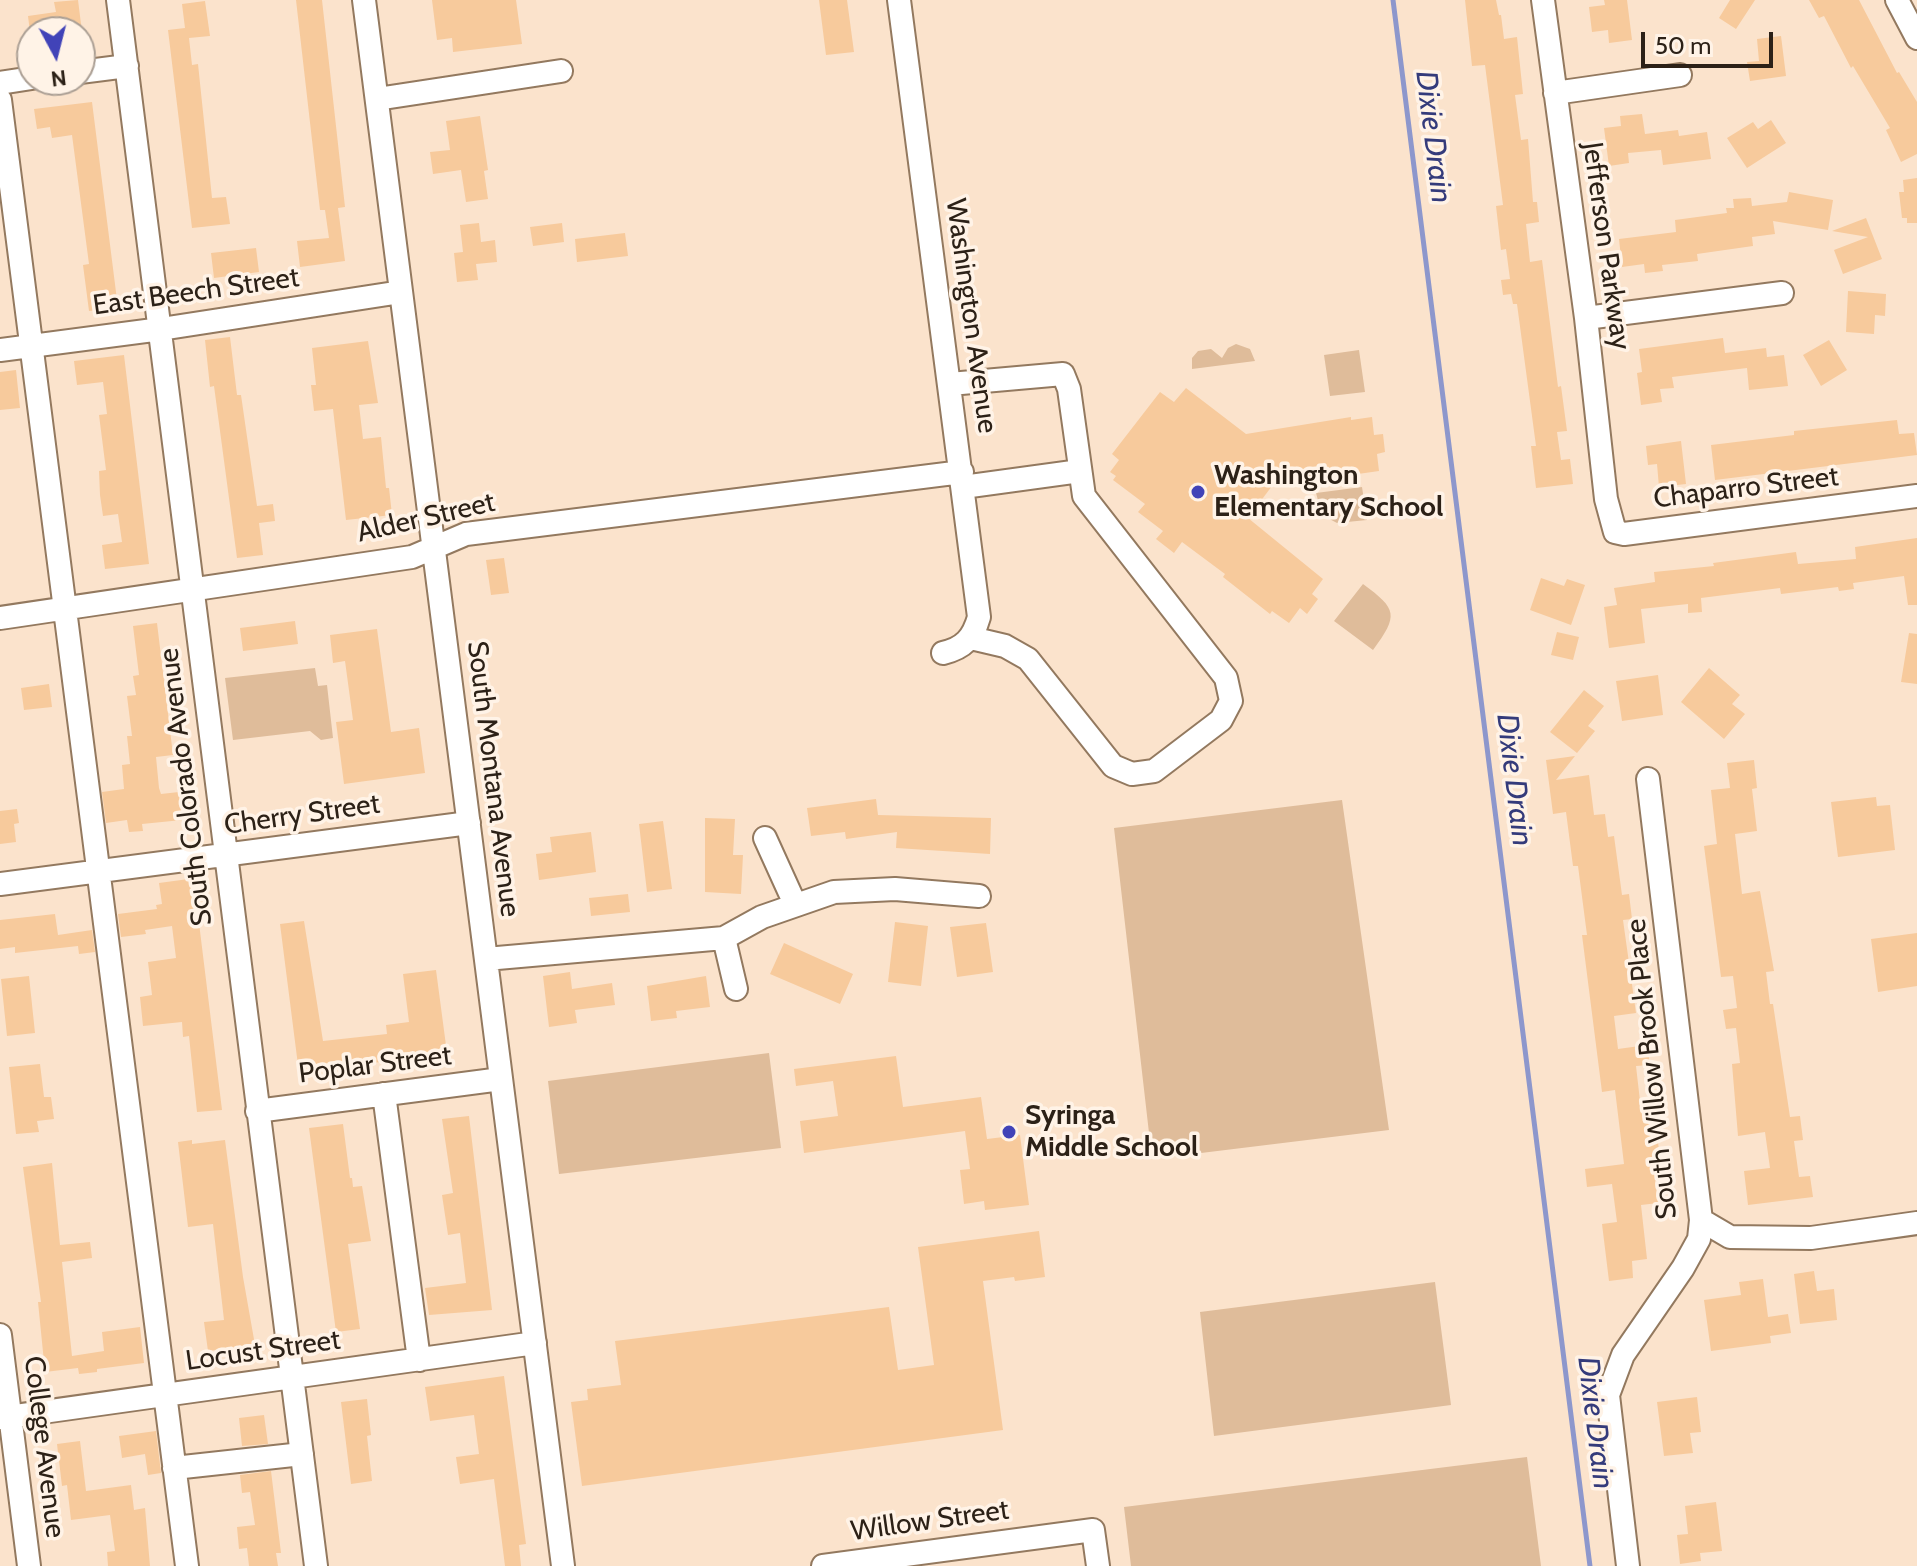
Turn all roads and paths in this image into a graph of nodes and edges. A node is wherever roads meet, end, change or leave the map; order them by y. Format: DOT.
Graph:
graph roads {
  1 [pos="118,0"];
  2 [pos="364,0"];
  3 [pos="899,0"];
  4 [pos="1543,0"];
  5 [pos="1897,0"];
  6 [pos="1917,38"];
  7 [pos="127,66"];
  8 [pos="96,70"];
  9 [pos="561,71"];
  10 [pos="1680,75"];
  11 [pos="1555,93"];
  12 [pos="377,99"];
  13 [pos="0,100"];
  14 [pos="401,292"];
  15 [pos="1782,293"];
  16 [pos="1586,318"];
  17 [pos="161,329"];
  18 [pos="31,346"];
  19 [pos="0,350"];
  20 [pos="950,384"];
  21 [pos="1080,471"];
  22 [pos="962,480"];
  23 [pos="1917,496"];
  24 [pos="1607,500"];
  25 [pos="434,548"];
  26 [pos="193,589"];
  27 [pos="65,610"];
  28 [pos="0,618"];
  29 [pos="971,638"];
  30 [pos="943,653"];
  31 [pos="1648,779"];
  32 [pos="469,823"];
  33 [pos="765,838"];
  34 [pos="224,855"];
  35 [pos="98,872"];
  36 [pos="0,884"];
  37 [pos="979,896"];
  38 [pos="795,904"];
  39 [pos="724,938"];
  40 [pos="486,959"];
  41 [pos="736,989"];
  42 [pos="501,1079"];
  43 [pos="384,1094"];
  44 [pos="257,1111"];
  45 [pos="1701,1220"];
  46 [pos="1917,1223"];
  47 [pos="0,1335"];
  48 [pos="535,1343"];
  49 [pos="419,1360"];
  50 [pos="292,1377"];
  51 [pos="165,1395"];
  52 [pos="5,1417"];
  53 [pos="302,1454"];
  54 [pos="174,1468"];
  55 [pos="29,1566"];
  56 [pos="187,1566"];
  57 [pos="316,1566"];
  58 [pos="563,1566"];
  59 [pos="823,1566"];
  60 [pos="1098,1566"];
  61 [pos="1628,1566"];
  1 -- 7 [label="street, South Colorado Avenue"];
  2 -- 12 [label="street, South Montana Avenue"];
  3 -- 20 [label="street, Washington Avenue"];
  4 -- 11 [label="street, Jefferson Parkway"];
  5 -- 6 [label="street"];
  7 -- 8 [label="street"];
  7 -- 17 [label="street, South Colorado Avenue"];
  9 -- 12 [label="street"];
  10 -- 11 [label="street"];
  11 -- 16 [label="street, Jefferson Parkway"];
  12 -- 14 [label="street, South Montana Avenue"];
  13 -- 18 [label="street"];
  14 -- 17 [label="street, East Beech Street"];
  14 -- 25 [label="street, South Montana Avenue"];
  15 -- 16 [label="street"];
  16 -- 24 [label="street, Jefferson Parkway"];
  17 -- 18 [label="street, East Beech Street"];
  17 -- 26 [label="street, South Colorado Avenue"];
  18 -- 19 [label="street, East Beech Street"];
  18 -- 27 [label="street"];
  20 -- 21 [label="street"];
  20 -- 22 [label="street, Washington Avenue"];
  21 -- 22 [label="street, Alder Street"];
  21 -- 29 [label="street"];
  22 -- 25 [label="street, Alder Street"];
  22 -- 29 [label="street, Washington Avenue"];
  23 -- 24 [label="street, Chaparro Street"];
  25 -- 26 [label="street, Alder Street"];
  25 -- 32 [label="street, South Montana Avenue"];
  26 -- 27 [label="street, Alder Street"];
  26 -- 34 [label="street, South Colorado Avenue"];
  27 -- 28 [label="street, Alder Street"];
  27 -- 35 [label="street"];
  29 -- 30 [label="street"];
  31 -- 45 [label="street, South Willow Brook Place"];
  32 -- 34 [label="street, Cherry Street"];
  32 -- 40 [label="street, South Montana Avenue"];
  33 -- 38 [label="street"];
  34 -- 35 [label="street, Cherry Street"];
  34 -- 44 [label="street, South Colorado Avenue"];
  35 -- 36 [label="street, Cherry Street"];
  35 -- 51 [label="street"];
  37 -- 38 [label="street"];
  38 -- 39 [label="street"];
  39 -- 40 [label="street"];
  39 -- 41 [label="street"];
  40 -- 42 [label="street, South Montana Avenue"];
  42 -- 43 [label="street, Poplar Street"];
  42 -- 48 [label="street, South Montana Avenue"];
  43 -- 44 [label="street, Poplar Street"];
  43 -- 49 [label="street"];
  44 -- 50 [label="street, South Colorado Avenue"];
  45 -- 46 [label="street"];
  45 -- 61 [label="street, South Willow Brook Place"];
  47 -- 52 [label="street, College Avenue"];
  48 -- 49 [label="street, Locust Street"];
  48 -- 58 [label="street, South Montana Avenue"];
  49 -- 50 [label="street, Locust Street"];
  50 -- 51 [label="street, Locust Street"];
  50 -- 53 [label="street, South Colorado Avenue"];
  51 -- 52 [label="street, Locust Street"];
  51 -- 54 [label="street"];
  52 -- 55 [label="street, College Avenue"];
  53 -- 54 [label="street"];
  53 -- 57 [label="street, South Colorado Avenue"];
  54 -- 56 [label="street"];
  59 -- 60 [label="street, Willow Street"];
}
